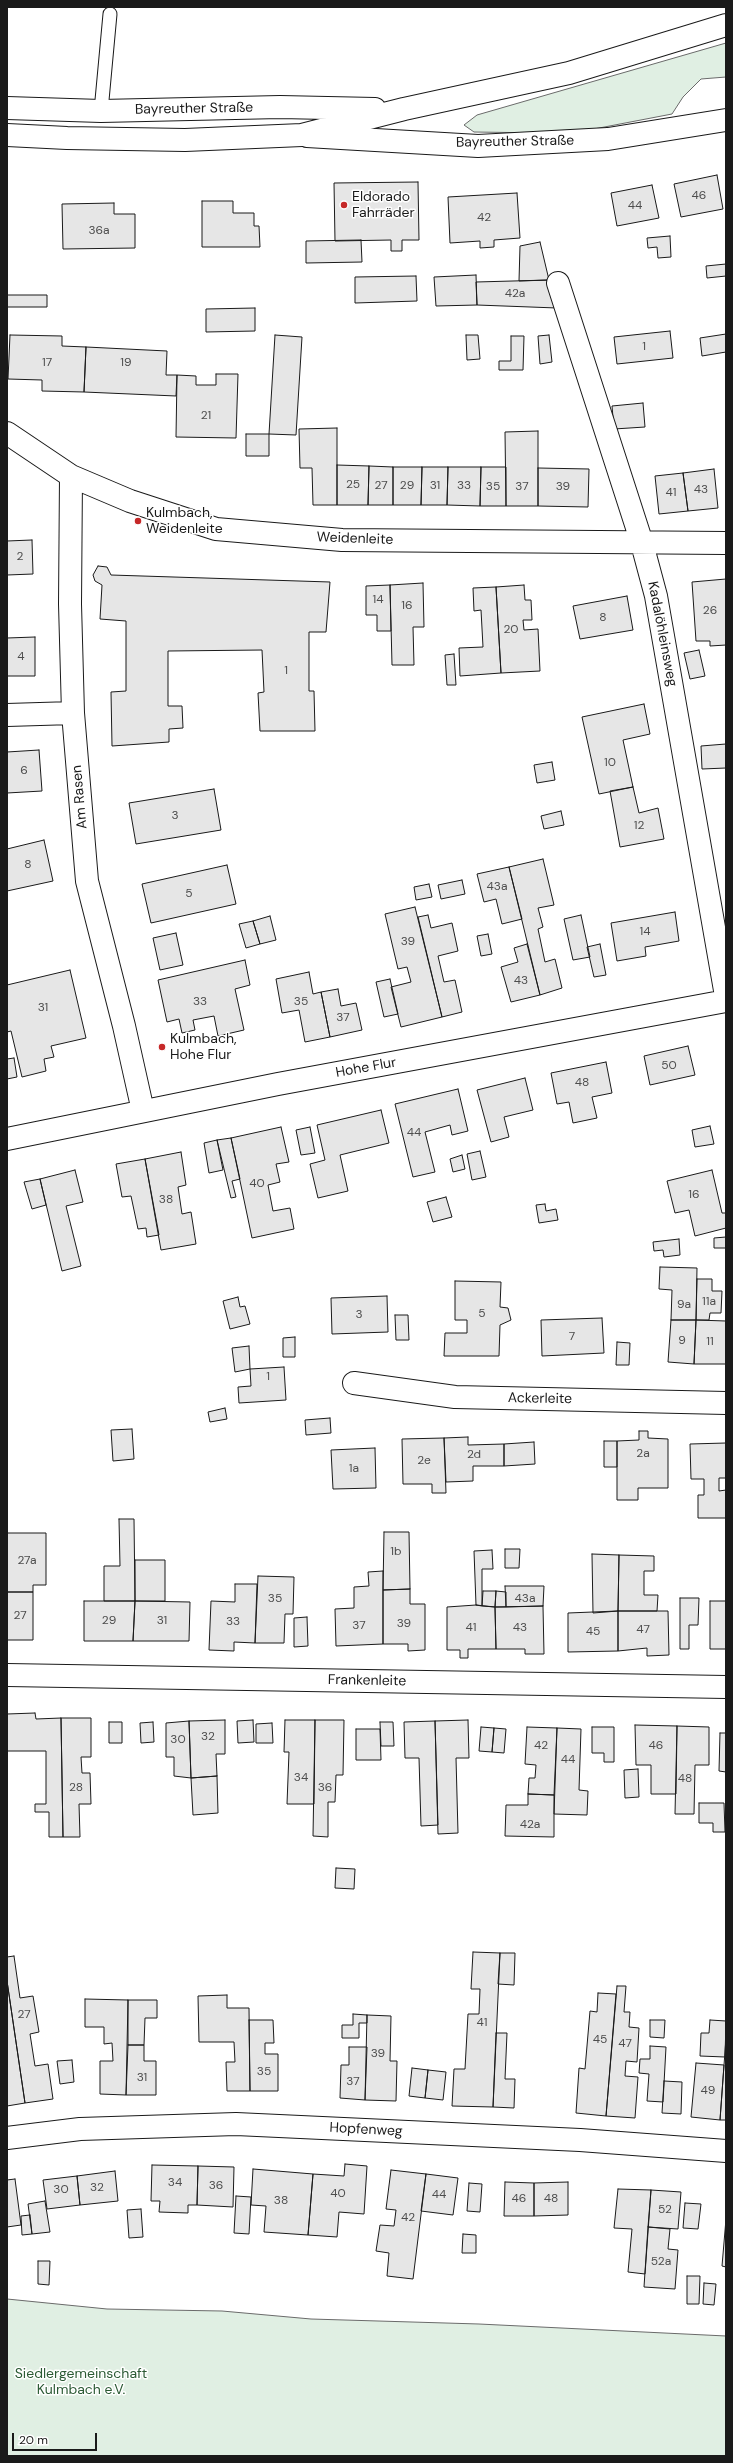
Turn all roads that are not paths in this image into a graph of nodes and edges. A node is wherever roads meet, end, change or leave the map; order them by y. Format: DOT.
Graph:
graph roads {
  1 [pos="110,14"];
  2 [pos="726,25"];
  3 [pos="7,108"];
  4 [pos="404,109"];
  5 [pos="101,111"];
  6 [pos="718,121"];
  7 [pos="7,135"];
  8 [pos="302,135"];
  9 [pos="558,283"];
  10 [pos="7,433"];
  11 [pos="71,476"];
  12 [pos="641,540"];
  13 [pos="726,543"];
  14 [pos="73,714"];
  15 [pos="7,715"];
  16 [pos="726,996"];
  17 [pos="726,1002"];
  18 [pos="143,1111"];
  19 [pos="7,1139"];
  20 [pos="354,1383"];
  21 [pos="726,1403"];
  22 [pos="7,1675"];
  23 [pos="726,1687"];
  24 [pos="7,2138"];
  25 [pos="726,2151"];
  1 -- 5 [label="lane"];
  2 -- 4 [label="street, Bayreuther Straße"];
  3 -- 5 [label="street, Bayreuther Straße"];
  4 -- 5 [label="street, Bayreuther Straße"];
  4 -- 8 [label="street, Bayreuther Straße"];
  6 -- 8 [label="street, Bayreuther Straße"];
  7 -- 8 [label="street, Bayreuther Straße"];
  9 -- 12 [label="street, Kadalöhleinsweg"];
  10 -- 11 [label="street, Weidenleite"];
  11 -- 12 [label="street, Weidenleite"];
  11 -- 14 [label="street, Am Rasen"];
  12 -- 13 [label="street, Weidenleite"];
  12 -- 16 [label="street, Kadalöhleinsweg"];
  14 -- 15 [label="street"];
  14 -- 18 [label="street, Am Rasen"];
  17 -- 18 [label="street, Hohe Flur"];
  18 -- 19 [label="street, Hohe Flur"];
  20 -- 21 [label="street, Ackerleite"];
  22 -- 23 [label="street, Frankenleite"];
  24 -- 25 [label="street, Hopfenweg"];
}
